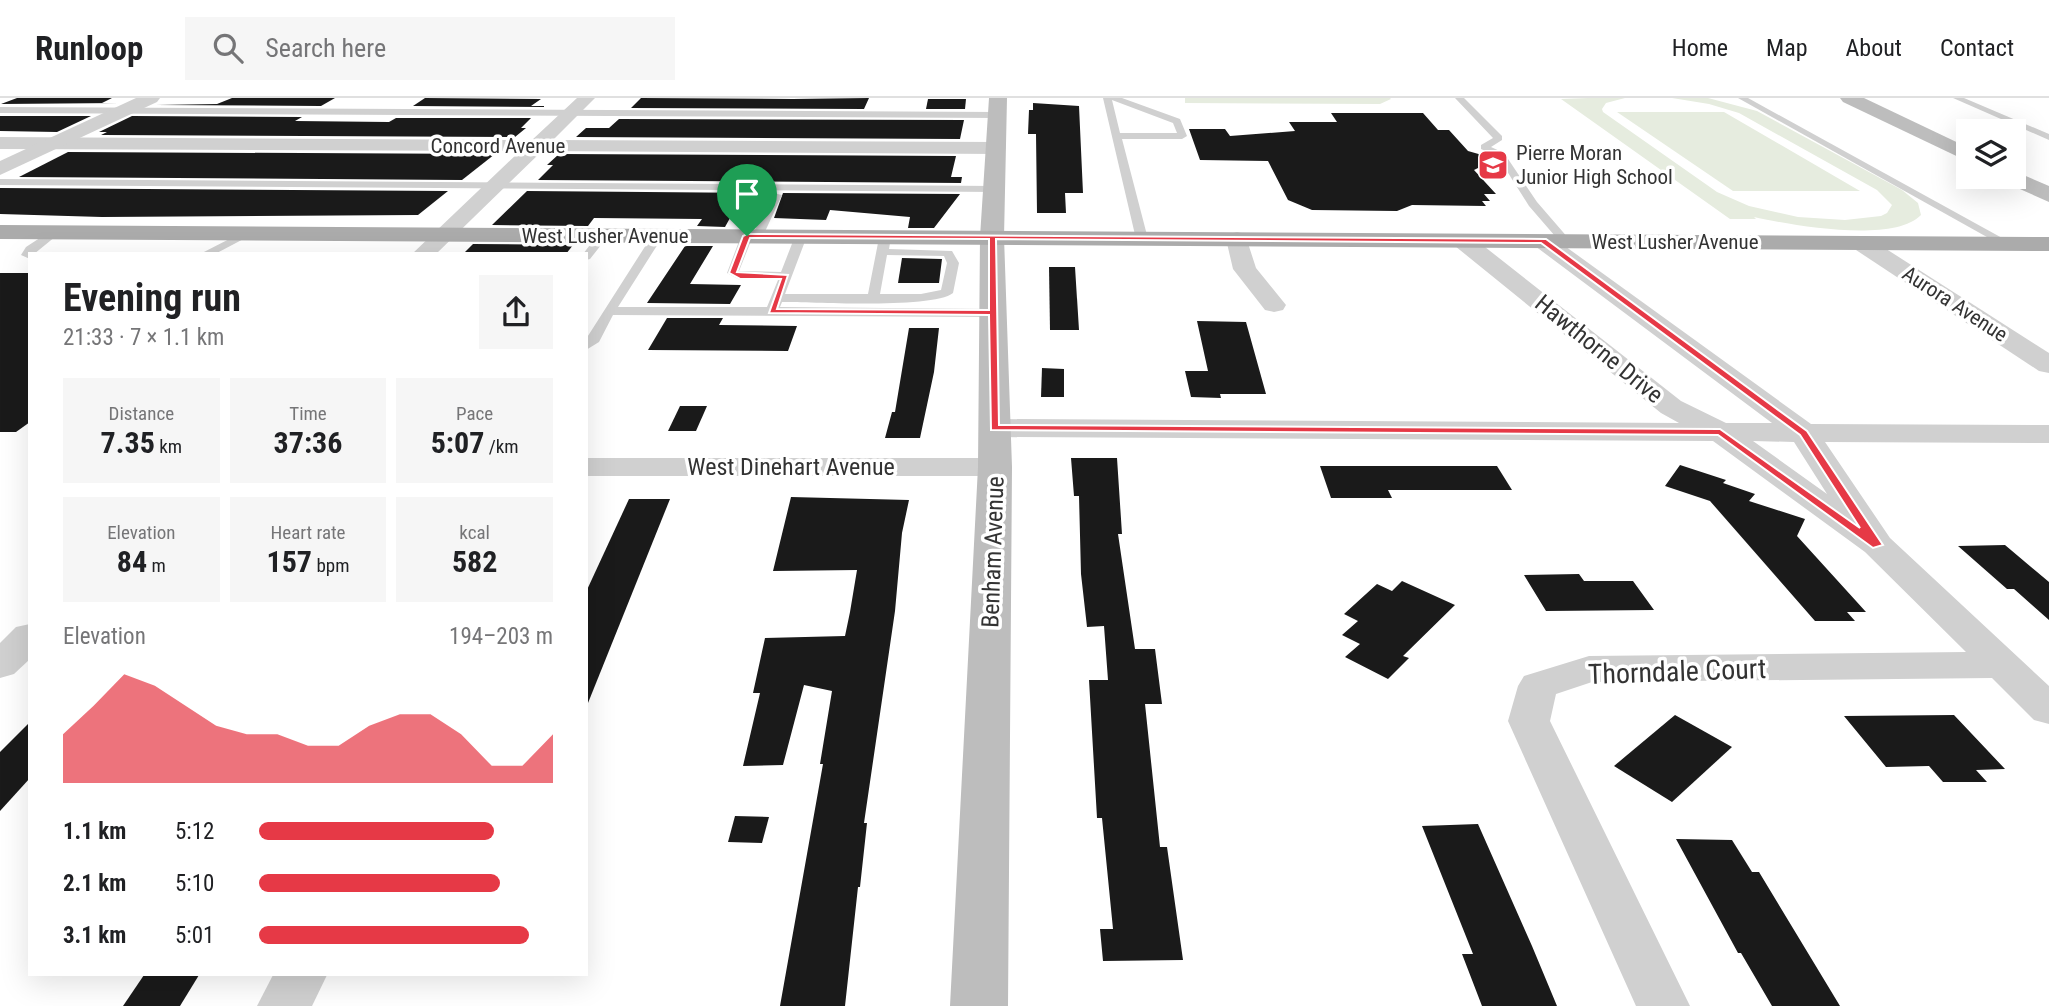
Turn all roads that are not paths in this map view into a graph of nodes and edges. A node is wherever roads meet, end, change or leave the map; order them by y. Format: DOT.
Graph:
graph roads {
  1 [pos="151,98"];
  2 [pos="587,98"];
  3 [pos="1107,98"];
  4 [pos="1114,98"];
  5 [pos="1458,98"];
  6 [pos="1742,98"];
  7 [pos="1849,98"];
  8 [pos="1957,98"];
  9 [pos="998,106"];
  10 [pos="0,110"];
  11 [pos="125,110"];
  12 [pos="572,112"];
  13 [pos="1117,136"];
  14 [pos="2049,137"];
  15 [pos="0,143"];
  16 [pos="54,144"];
  17 [pos="536,146"];
  18 [pos="997,148"];
  19 [pos="1956,150"];
  20 [pos="0,169"];
  21 [pos="0,182"];
  22 [pos="2026,184"];
  23 [pos="496,185"];
  24 [pos="995,189"];
  25 [pos="777,195"];
  26 [pos="2049,195"];
  27 [pos="0,232"];
  28 [pos="56,232"];
  29 [pos="247,233"];
  30 [pos="443,235"];
  31 [pos="603,236"];
  32 [pos="657,236"];
  33 [pos="753,236"];
  34 [pos="801,236"];
  35 [pos="992,237"];
  36 [pos="1142,239"];
  37 [pos="1237,239"];
  38 [pos="1463,240"];
  39 [pos="1554,241"];
  40 [pos="1861,243"];
  41 [pos="884,244"];
  42 [pos="2007,244"];
  43 [pos="2049,244"];
  44 [pos="28,252"];
  45 [pos="210,252"];
  46 [pos="425,252"];
  47 [pos="588,255"];
  48 [pos="785,276"];
  49 [pos="873,298"];
  50 [pos="774,305"];
  51 [pos="1274,305"];
  52 [pos="609,311"];
  53 [pos="993,313"];
  54 [pos="588,344"];
  55 [pos="2049,365"];
  56 [pos="1720,432"];
  57 [pos="1804,433"];
  58 [pos="2049,434"];
  59 [pos="995,448"];
  60 [pos="588,467"];
  61 [pos="1877,545"];
  62 [pos="28,638"];
  63 [pos="0,665"];
  64 [pos="2001,665"];
  65 [pos="2049,710"];
  66 [pos="300,976"];
  67 [pos="284,1006"];
  68 [pos="979,1006"];
  69 [pos="1664,1006"];
  1 -- 11 [label="street"];
  2 -- 12 [label="street"];
  3 -- 13 [label="lane"];
  4 -- 13 [label="lane"];
  5 -- 39 [label="lane"];
  6 -- 42 [label="lane"];
  7 -- 19 [label="main road"];
  8 -- 14 [label="lane"];
  9 -- 12 [label="lane"];
  9 -- 18 [label="main road, Benham Avenue"];
  10 -- 11 [label="lane"];
  11 -- 12 [label="lane"];
  11 -- 16 [label="street"];
  12 -- 17 [label="street"];
  13 -- 36 [label="lane"];
  15 -- 16 [label="street, Concord Avenue"];
  16 -- 17 [label="street, Concord Avenue"];
  16 -- 20 [label="street"];
  17 -- 18 [label="street, Concord Avenue"];
  17 -- 23 [label="street"];
  18 -- 24 [label="main road, Benham Avenue"];
  21 -- 23 [label="lane"];
  22 -- 26 [label="main road"];
  23 -- 24 [label="lane"];
  23 -- 30 [label="street"];
  24 -- 35 [label="main road, Benham Avenue"];
  25 -- 33 [label="lane"];
  27 -- 28 [label="main road, West Lusher Avenue"];
  28 -- 29 [label="main road, West Lusher Avenue"];
  28 -- 44 [label="lane"];
  29 -- 30 [label="main road, West Lusher Avenue"];
  29 -- 45 [label="lane"];
  30 -- 31 [label="main road, West Lusher Avenue"];
  30 -- 46 [label="street"];
  31 -- 32 [label="main road, West Lusher Avenue"];
  31 -- 47 [label="lane"];
  32 -- 33 [label="main road, West Lusher Avenue"];
  32 -- 52 [label="lane"];
  33 -- 34 [label="main road, West Lusher Avenue"];
  33 -- 48 [label="lane"];
  34 -- 41 [label="main road, West Lusher Avenue"];
  34 -- 48 [label="lane"];
  35 -- 36 [label="main road, West Lusher Avenue"];
  35 -- 41 [label="main road, West Lusher Avenue"];
  35 -- 53 [label="main road, Benham Avenue"];
  36 -- 37 [label="main road, West Lusher Avenue"];
  37 -- 38 [label="main road, West Lusher Avenue"];
  37 -- 51 [label="street"];
  38 -- 39 [label="main road, West Lusher Avenue"];
  38 -- 56 [label="street, Hawthorne Drive"];
  39 -- 40 [label="main road, West Lusher Avenue"];
  39 -- 57 [label="street, Hawthorne Drive"];
  40 -- 42 [label="main road, West Lusher Avenue"];
  40 -- 55 [label="street, Aurora Avenue"];
  41 -- 49 [label="lane"];
  41 -- 49 [label="lane"];
  42 -- 43 [label="main road, West Lusher Avenue"];
  48 -- 50 [label="lane"];
  49 -- 50 [label="lane"];
  50 -- 52 [label="lane"];
  50 -- 53 [label="lane"];
  52 -- 54 [label="lane"];
  53 -- 59 [label="main road, Benham Avenue"];
  56 -- 57 [label="street, West Dinehart Avenue"];
  56 -- 59 [label="street, West Dinehart Avenue"];
  56 -- 61 [label="street, Hawthorne Drive"];
  57 -- 58 [label="street, West Dinehart Avenue"];
  57 -- 61 [label="street, Hawthorne Drive"];
  59 -- 60 [label="street, West Dinehart Avenue"];
  59 -- 68 [label="main road, Benham Avenue"];
  61 -- 64 [label="street, Hawthorne Drive"];
  62 -- 63 [label="street"];
  64 -- 65 [label="street, Hawthorne Drive"];
  64 -- 69 [label="street, Thorndale Court"];
  66 -- 67 [label="street"];
}
